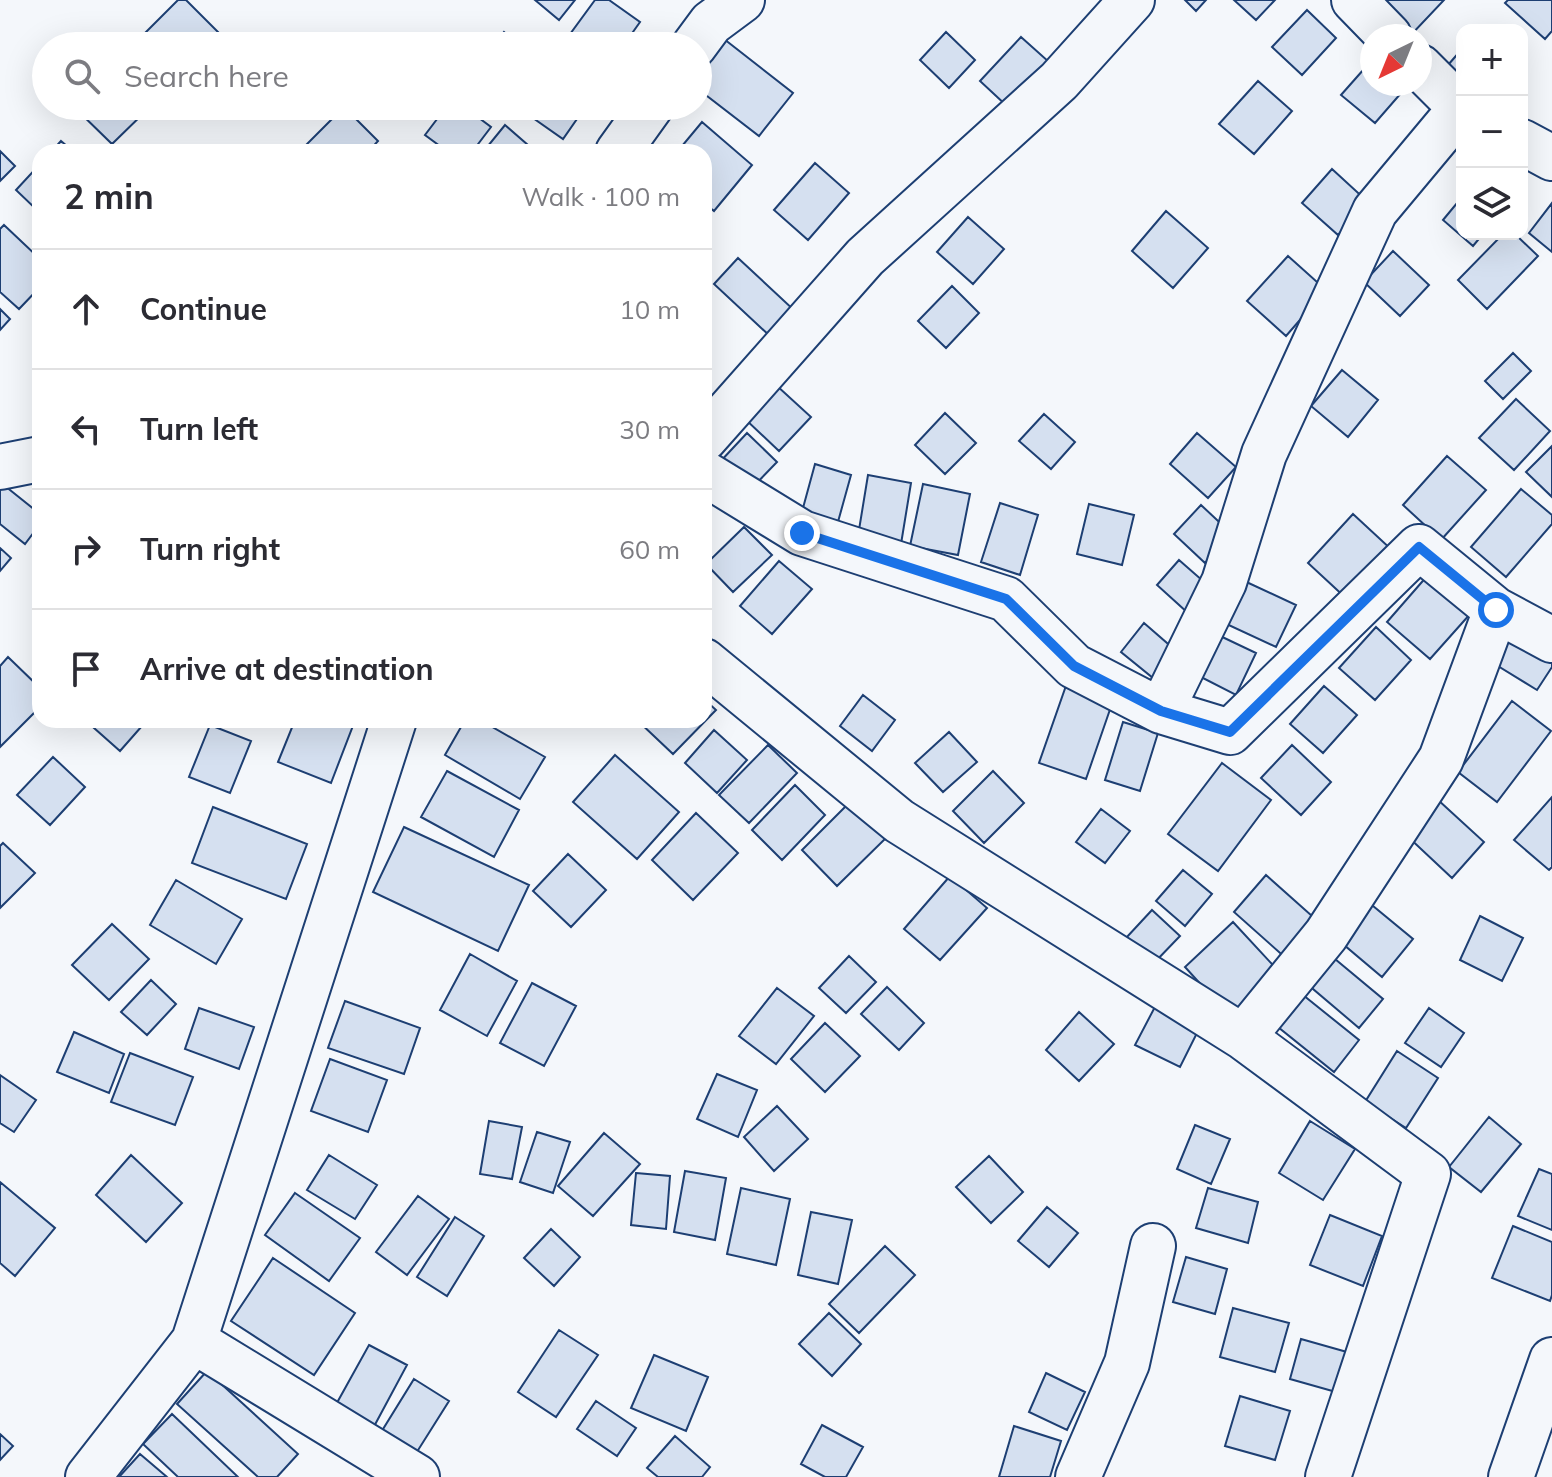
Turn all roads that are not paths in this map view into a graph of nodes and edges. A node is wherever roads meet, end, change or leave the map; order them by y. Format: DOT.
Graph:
graph roads {
  1 [pos="742,0"];
  2 [pos="1132,0"];
  3 [pos="1354,0"];
  4 [pos="1377,24"];
  5 [pos="704,32"];
  6 [pos="1432,79"];
  7 [pos="1456,103"];
  8 [pos="1456,114"];
  9 [pos="641,120"];
  10 [pos="624,144"];
  11 [pos="1528,145"];
  12 [pos="1552,158"];
  13 [pos="712,430"];
  14 [pos="32,461"];
  15 [pos="0,467"];
  16 [pos="712,478"];
  17 [pos="1496,610"];
  18 [pos="1552,640"];
  19 [pos="712,668"];
  20 [pos="1161,711"];
  21 [pos="393,728"];
  22 [pos="1243,1037"];
  23 [pos="1153,1246"];
  24 [pos="194,1341"];
  25 [pos="1552,1360"];
  26 [pos="88,1477"];
  27 [pos="417,1477"];
  28 [pos="1078,1477"];
  29 [pos="1328,1477"];
  30 [pos="1511,1477"];
  1 -- 5 [label="street"];
  2 -- 13 [label="street"];
  3 -- 4 [label="street"];
  6 -- 7 [label="street"];
  8 -- 20 [label="street"];
  9 -- 10 [label="street"];
  11 -- 12 [label="street"];
  14 -- 15 [label="street"];
  16 -- 20 [label="street"];
  17 -- 18 [label="street"];
  17 -- 20 [label="street"];
  17 -- 22 [label="street"];
  19 -- 22 [label="street"];
  21 -- 24 [label="street"];
  22 -- 29 [label="street"];
  23 -- 28 [label="street"];
  24 -- 26 [label="street"];
  24 -- 27 [label="street"];
  25 -- 30 [label="street"];
}
